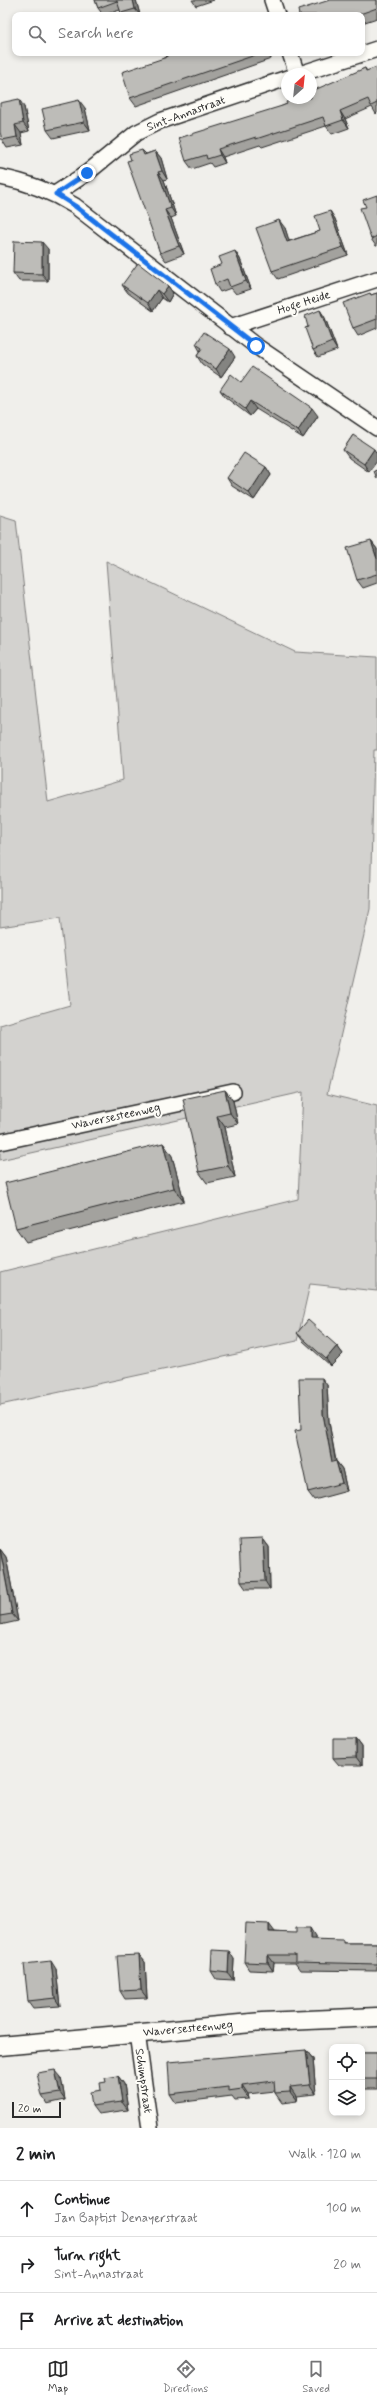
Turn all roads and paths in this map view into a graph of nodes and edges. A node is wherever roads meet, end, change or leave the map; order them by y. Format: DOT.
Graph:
graph roads {
  1 [pos="272,0"];
  2 [pos="276,12"];
  3 [pos="377,49"];
  4 [pos="365,53"];
  5 [pos="291,56"];
  6 [pos="355,56"];
  7 [pos="295,68"];
  8 [pos="317,68"];
  9 [pos="281,80"];
  10 [pos="0,177"];
  11 [pos="56,194"];
  12 [pos="377,279"];
  13 [pos="230,327"];
  14 [pos="377,428"];
  15 [pos="233,1092"];
  16 [pos="0,1142"];
  17 [pos="377,2017"];
  18 [pos="137,2033"];
  19 [pos="0,2046"];
  20 [pos="150,2128"];
  1 -- 2 [label="street"];
  3 -- 4 [label="street"];
  5 -- 7 [label="street"];
  6 -- 8 [label="street"];
  9 -- 11 [label="street, Sint-Annastraat"];
  10 -- 11 [label="street"];
  11 -- 13 [label="street"];
  12 -- 13 [label="street, Hoge Heide"];
  13 -- 14 [label="street"];
  15 -- 16 [label="street, Waversesteenweg"];
  17 -- 18 [label="street, Waversesteenweg"];
  18 -- 19 [label="street, Waversesteenweg"];
  18 -- 20 [label="street, Schimpstraat"];
}
